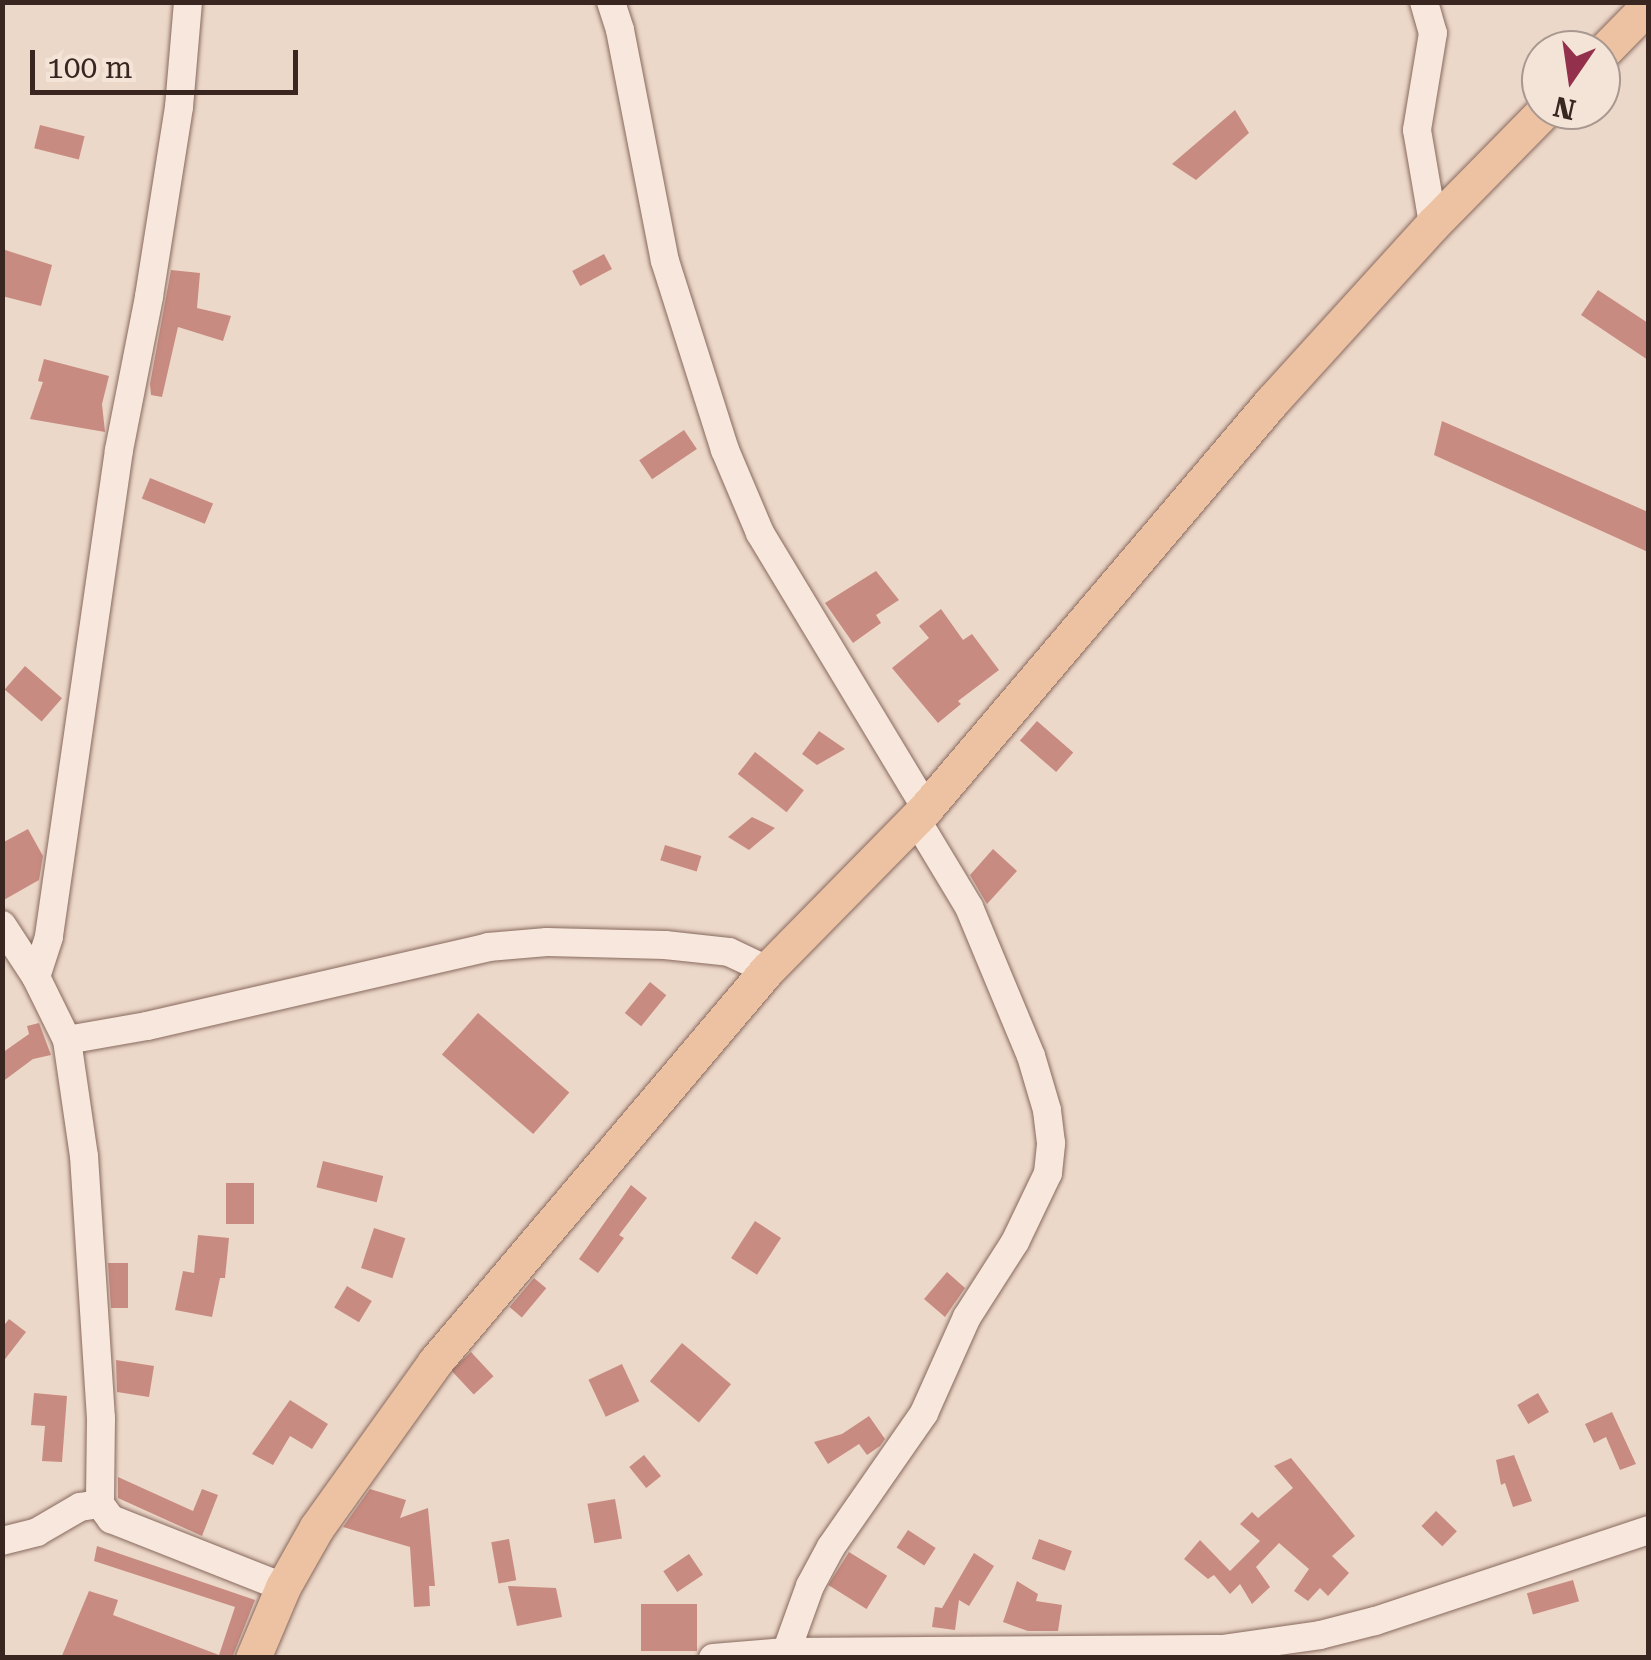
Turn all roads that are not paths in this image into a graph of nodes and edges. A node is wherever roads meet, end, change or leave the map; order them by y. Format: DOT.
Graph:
graph roads {
  1 [pos="188,2"];
  2 [pos="611,2"];
  3 [pos="1424,2"];
  4 [pos="1648,9"];
  5 [pos="1621,35"];
  6 [pos="1526,130"];
  7 [pos="1433,224"];
  8 [pos="921,814"];
  9 [pos="2,925"];
  10 [pos="767,970"];
  11 [pos="36,977"];
  12 [pos="68,1040"];
  13 [pos="100,1504"];
  14 [pos="1648,1530"];
  15 [pos="2,1541"];
  16 [pos="284,1587"];
  17 [pos="1267,1650"];
  18 [pos="785,1655"];
  19 [pos="253,1658"];
  20 [pos="713,1658"];
  1 -- 11 [label="street"];
  2 -- 8 [label="street"];
  3 -- 7 [label="street"];
  4 -- 5 [label="main road"];
  6 -- 7 [label="main road"];
  7 -- 8 [label="main road"];
  8 -- 10 [label="main road"];
  8 -- 18 [label="street"];
  9 -- 11 [label="street"];
  10 -- 12 [label="street"];
  10 -- 16 [label="main road"];
  11 -- 12 [label="street"];
  12 -- 13 [label="street"];
  13 -- 15 [label="street"];
  13 -- 16 [label="street"];
  14 -- 17 [label="street"];
  16 -- 19 [label="main road"];
  17 -- 18 [label="street"];
  18 -- 20 [label="street"];
}
